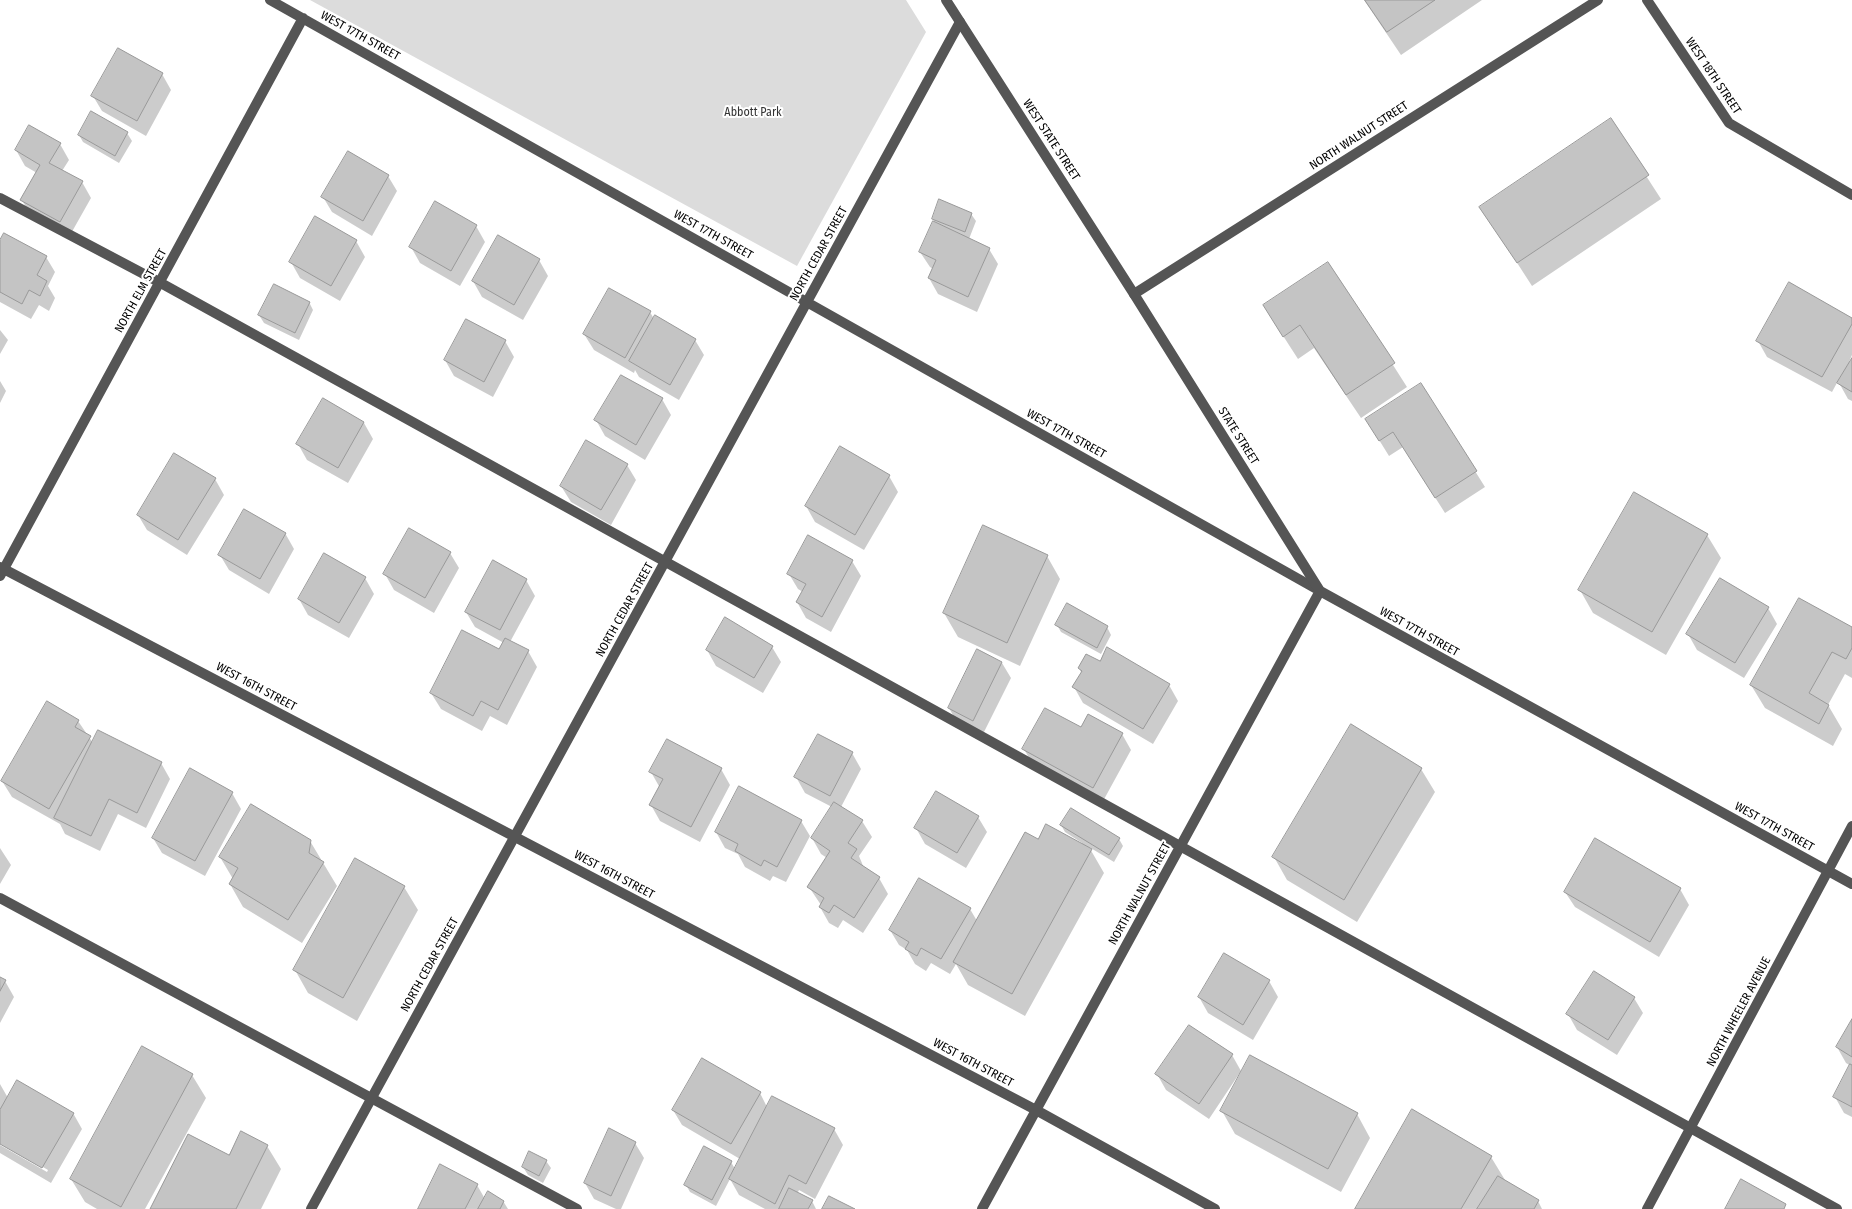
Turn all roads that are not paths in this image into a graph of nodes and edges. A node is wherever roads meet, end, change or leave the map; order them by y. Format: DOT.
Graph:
graph roads {
  1 [pos="270,0"];
  2 [pos="946,0"];
  3 [pos="1598,0"];
  4 [pos="1647,0"];
  5 [pos="303,18"];
  6 [pos="960,22"];
  7 [pos="1852,195"];
  8 [pos="0,198"];
  9 [pos="159,282"];
  10 [pos="1134,294"];
  11 [pos="807,302"];
  12 [pos="666,561"];
  13 [pos="1,571"];
  14 [pos="1320,592"];
  15 [pos="1852,826"];
  16 [pos="514,837"];
  17 [pos="1181,846"];
  18 [pos="1829,871"];
  19 [pos="1852,884"];
  20 [pos="0,898"];
  21 [pos="371,1098"];
  22 [pos="1036,1110"];
  23 [pos="1690,1128"];
  24 [pos="311,1209"];
  25 [pos="577,1209"];
  26 [pos="982,1209"];
  27 [pos="1215,1209"];
  28 [pos="1646,1209"];
  29 [pos="1837,1209"];
  1 -- 5 [label="street, WEST 17TH STREET"];
  2 -- 6 [label="street, WEST STATE STREET"];
  3 -- 10 [label="street, NORTH WALNUT STREET"];
  4 -- 7 [label="street, WEST 18TH STREET"];
  5 -- 9 [label="street, NORTH ELM STREET"];
  5 -- 11 [label="street, WEST 17TH STREET"];
  6 -- 10 [label="street, WEST STATE STREET"];
  6 -- 11 [label="street, NORTH CEDAR STREET"];
  8 -- 9 [label="street"];
  9 -- 12 [label="street"];
  9 -- 13 [label="street, NORTH ELM STREET"];
  10 -- 14 [label="street, STATE STREET"];
  11 -- 12 [label="street, NORTH CEDAR STREET"];
  11 -- 14 [label="street, WEST 17TH STREET"];
  12 -- 16 [label="street, NORTH CEDAR STREET"];
  12 -- 17 [label="street"];
  13 -- 16 [label="street, WEST 16TH STREET"];
  14 -- 17 [label="street, NORTH WALNUT STREET"];
  14 -- 18 [label="street, WEST 17TH STREET"];
  15 -- 18 [label="street, NORTH WHEELER AVENUE"];
  16 -- 21 [label="street, NORTH CEDAR STREET"];
  16 -- 22 [label="street, WEST 16TH STREET"];
  17 -- 22 [label="street, NORTH WALNUT STREET"];
  17 -- 23 [label="street"];
  18 -- 19 [label="street, WEST 17TH STREET"];
  18 -- 23 [label="street, NORTH WHEELER AVENUE"];
  20 -- 21 [label="street"];
  21 -- 24 [label="street, NORTH CEDAR STREET"];
  21 -- 25 [label="street"];
  22 -- 26 [label="street, NORTH WALNUT STREET"];
  22 -- 27 [label="street, WEST 16TH STREET"];
  23 -- 28 [label="street, NORTH WHEELER AVENUE"];
  23 -- 29 [label="street"];
}
